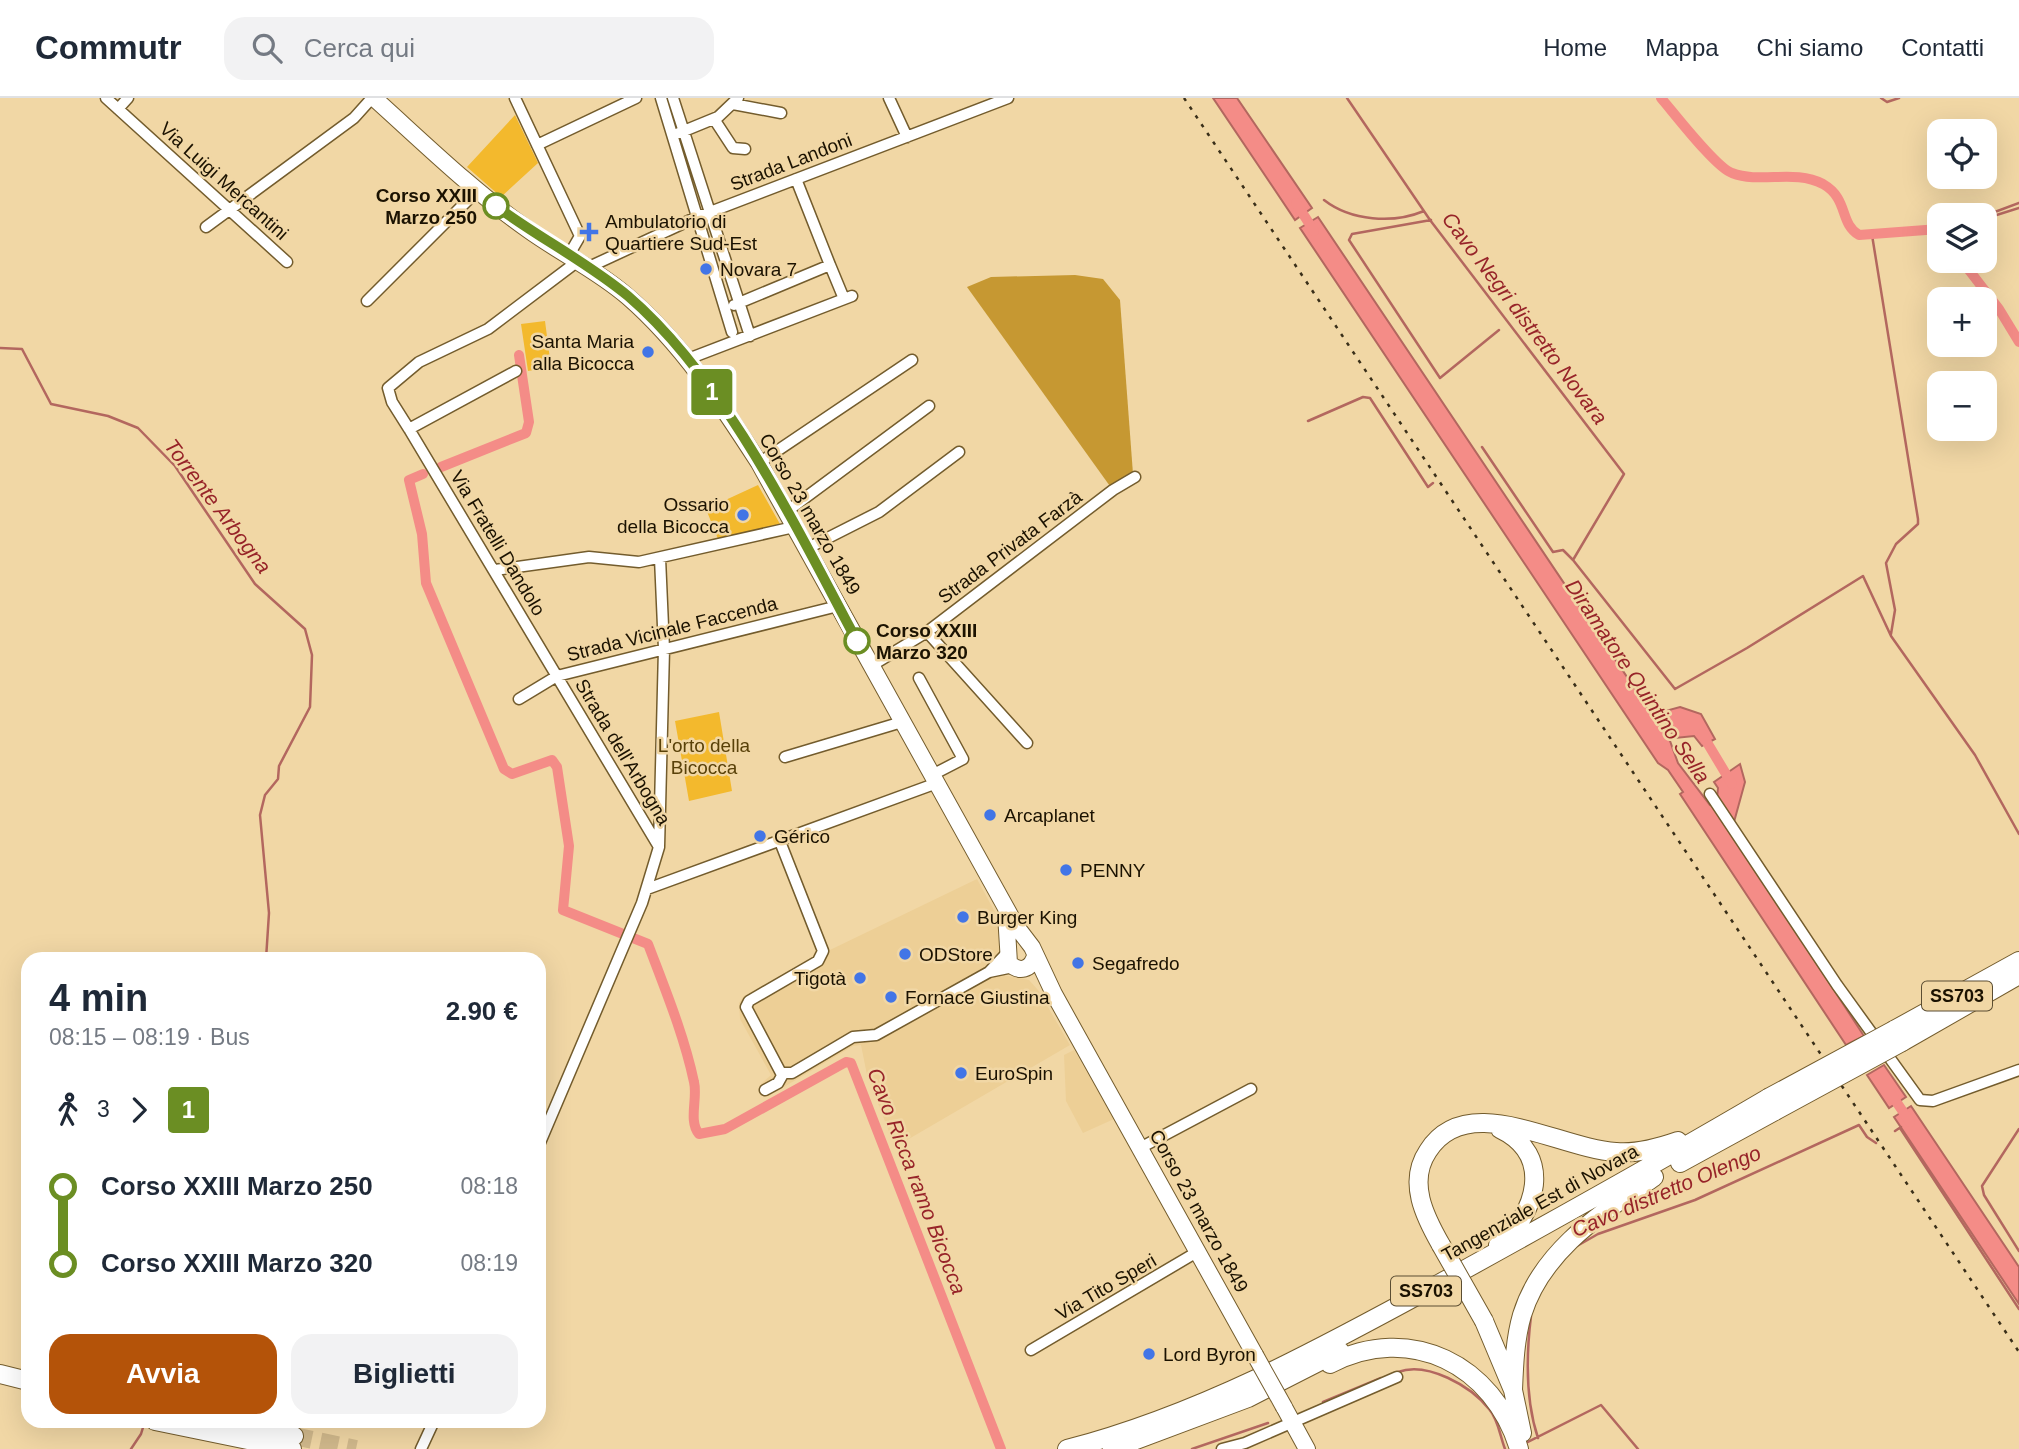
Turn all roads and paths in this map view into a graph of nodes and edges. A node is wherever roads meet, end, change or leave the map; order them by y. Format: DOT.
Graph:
graph roads {
  1 [pos="106,98"];
  2 [pos="128,98"];
  3 [pos="373,98"];
  4 [pos="515,98"];
  5 [pos="636,98"];
  6 [pos="662,98"];
  7 [pos="673,98"];
  8 [pos="889,98"];
  9 [pos="1008,98"];
  10 [pos="735,101"];
  11 [pos="118,109"];
  12 [pos="781,113"];
  13 [pos="714,119"];
  14 [pos="678,133"];
  15 [pos="907,137"];
  16 [pos="537,145"];
  17 [pos="745,149"];
  18 [pos="796,179"];
  19 [pos="477,191"];
  20 [pos="230,210"];
  21 [pos="709,213"];
  22 [pos="697,217"];
  23 [pos="206,227"];
  24 [pos="579,261"];
  25 [pos="287,262"];
  26 [pos="830,265"];
  27 [pos="368,301"];
  28 [pos="739,303"];
  29 [pos="724,308"];
  30 [pos="732,332"];
  31 [pos="750,336"];
  32 [pos="688,359"];
  33 [pos="912,360"];
  34 [pos="516,371"];
  35 [pos="388,388"];
  36 [pos="929,405"];
  37 [pos="409,429"];
  38 [pos="959,452"];
  39 [pos="759,463"];
  40 [pos="1135,477"];
  41 [pos="786,512"];
  42 [pos="794,527"];
  43 [pos="806,549"];
  44 [pos="660,558"];
  45 [pos="495,570"];
  46 [pos="838,606"];
  47 [pos="927,632"];
  48 [pos="664,649"];
  49 [pos="871,666"];
  50 [pos="557,676"];
  51 [pos="919,678"];
  52 [pos="519,699"];
  53 [pos="902,722"];
  54 [pos="1027,743"];
  55 [pos="785,757"];
  56 [pos="935,779"];
  57 [pos="1710,794"];
  58 [pos="779,839"];
  59 [pos="659,847"];
  60 [pos="647,889"];
  61 [pos="1005,906"];
  62 [pos="1031,949"];
  63 [pos="1010,960"];
  64 [pos="2019,961"];
  65 [pos="2019,975"];
  66 [pos="1054,994"];
  67 [pos="1898,1036"];
  68 [pos="2019,1070"];
  69 [pos="783,1074"];
  70 [pos="1251,1089"];
  71 [pos="765,1090"];
  72 [pos="1771,1104"];
  73 [pos="1484,1122"];
  74 [pos="546,1129"];
  75 [pos="1140,1148"];
  76 [pos="1654,1177"];
  77 [pos="1197,1252"];
  78 [pos="1465,1270"];
  79 [pos="1031,1350"];
  80 [pos="0,1374"];
  81 [pos="1397,1377"];
  82 [pos="21,1379"];
  83 [pos="1288,1380"];
  84 [pos="0,1387"];
  85 [pos="1513,1390"];
  86 [pos="21,1392"];
  87 [pos="1292,1423"];
  88 [pos="201,1428"];
  89 [pos="242,1428"];
  90 [pos="430,1428"];
  91 [pos="293,1442"];
  92 [pos="1522,1446"];
  93 [pos="421,1449"];
  94 [pos="1067,1449"];
  95 [pos="1112,1449"];
  96 [pos="1222,1449"];
  97 [pos="1307,1449"];
  1 -- 11 [label="street, Via Luigi Mercantini"];
  2 -- 11 [label="street"];
  3 -- 19 [label="main road, Corso 23 marzo 1849"];
  3 -- 20 [label="street"];
  4 -- 16 [label="street"];
  5 -- 16 [label="street"];
  6 -- 14 [label="street"];
  7 -- 14 [label="street"];
  8 -- 15 [label="street"];
  9 -- 15 [label="street, Strada Landoni"];
  10 -- 12 [label="street"];
  10 -- 13 [label="street"];
  11 -- 20 [label="street, Via Luigi Mercantini"];
  13 -- 14 [label="street"];
  13 -- 17 [label="street"];
  14 -- 21 [label="street"];
  14 -- 22 [label="street"];
  15 -- 18 [label="street, Strada Landoni"];
  16 -- 24 [label="street"];
  18 -- 21 [label="street, Strada Landoni"];
  18 -- 26 [label="street"];
  19 -- 24 [label="main road, Corso 23 marzo 1849"];
  19 -- 27 [label="street"];
  20 -- 23 [label="street"];
  20 -- 25 [label="street, Via Luigi Mercantini"];
  21 -- 22 [label="street, Strada Landoni"];
  21 -- 28 [label="street"];
  22 -- 24 [label="street, Strada Landoni"];
  22 -- 29 [label="street"];
  24 -- 32 [label="main road, Corso 23 marzo 1849"];
  24 -- 35 [label="street, Strada Landoni"];
  26 -- 28 [label="street"];
  26 -- 31 [label="street"];
  28 -- 29 [label="street"];
  28 -- 31 [label="street"];
  29 -- 30 [label="street"];
  31 -- 32 [label="street"];
  32 -- 39 [label="main road, Corso 23 marzo 1849"];
  33 -- 39 [label="street"];
  34 -- 37 [label="street"];
  35 -- 37 [label="street, Via Fratelli Dandolo"];
  36 -- 41 [label="street"];
  37 -- 45 [label="street, Via Fratelli Dandolo"];
  38 -- 43 [label="street"];
  39 -- 41 [label="main road, Corso 23 marzo 1849"];
  40 -- 47 [label="street, Strada Privata Farzà"];
  41 -- 42 [label="main road, Corso 23 marzo 1849"];
  42 -- 43 [label="main road, Corso 23 marzo 1849"];
  42 -- 44 [label="street"];
  43 -- 46 [label="main road, Corso 23 marzo 1849"];
  44 -- 45 [label="street"];
  44 -- 48 [label="street"];
  45 -- 50 [label="street, Via Fratelli Dandolo"];
  46 -- 48 [label="street, Strada Vicinale Faccenda"];
  46 -- 49 [label="main road, Corso 23 marzo 1849"];
  47 -- 49 [label="street, Strada Privata Farzà"];
  47 -- 54 [label="street"];
  48 -- 50 [label="street, Strada Vicinale Faccenda"];
  48 -- 59 [label="street"];
  49 -- 53 [label="main road, Corso 23 marzo 1849"];
  50 -- 52 [label="street, Strada Vicinale Faccenda"];
  50 -- 59 [label="street, Strada dell'Arbogna"];
  51 -- 56 [label="street"];
  53 -- 55 [label="street"];
  53 -- 56 [label="main road, Corso 23 marzo 1849"];
  56 -- 58 [label="street"];
  56 -- 61 [label="main road, Corso 23 marzo 1849"];
  57 -- 68 [label="street"];
  58 -- 60 [label="street"];
  58 -- 69 [label="street"];
  59 -- 60 [label="street"];
  60 -- 74 [label="street"];
  61 -- 62 [label="main road, Corso 23 marzo 1849"];
  61 -- 63 [label="main road, Corso 23 marzo 1849"];
  62 -- 63 [label="main road"];
  62 -- 63 [label="main road"];
  62 -- 66 [label="main road, Corso 23 marzo 1849"];
  63 -- 66 [label="main road, Corso 23 marzo 1849"];
  63 -- 69 [label="street"];
  64 -- 67 [label="highway, Tangenziale Est di Novara / SS703"];
  65 -- 67 [label="highway, Tangenziale Est di Novara / SS703"];
  66 -- 75 [label="main road, Corso 23 marzo 1849"];
  67 -- 72 [label="highway, Tangenziale Est di Novara / SS703, bridge"];
  69 -- 71 [label="street"];
  70 -- 75 [label="street"];
  72 -- 73 [label="highway, SS703"];
  72 -- 76 [label="highway, Tangenziale Est di Novara / SS703"];
  72 -- 78 [label="highway, Tangenziale Est di Novara / SS703"];
  73 -- 78 [label="highway, SS703"];
  73 -- 85 [label="highway, SS703, bridge"];
  75 -- 77 [label="main road, Corso 23 marzo 1849"];
  76 -- 83 [label="highway, Tangenziale Est di Novara / SS703"];
  76 -- 85 [label="highway, SS703"];
  77 -- 79 [label="street, Via Tito Speri"];
  77 -- 87 [label="main road, Corso 23 marzo 1849, bridge"];
  78 -- 94 [label="highway, Tangenziale Est di Novara / SS703"];
  80 -- 82 [label="highway"];
  81 -- 87 [label="street"];
  83 -- 92 [label="highway, SS703"];
  83 -- 95 [label="highway, Tangenziale Est di Novara / SS703"];
  84 -- 86 [label="highway"];
  85 -- 92 [label="highway, SS703"];
  87 -- 96 [label="street"];
  87 -- 97 [label="main road, Corso 23 marzo 1849"];
  88 -- 91 [label="highway"];
  89 -- 91 [label="highway"];
  90 -- 93 [label="street"];
}
